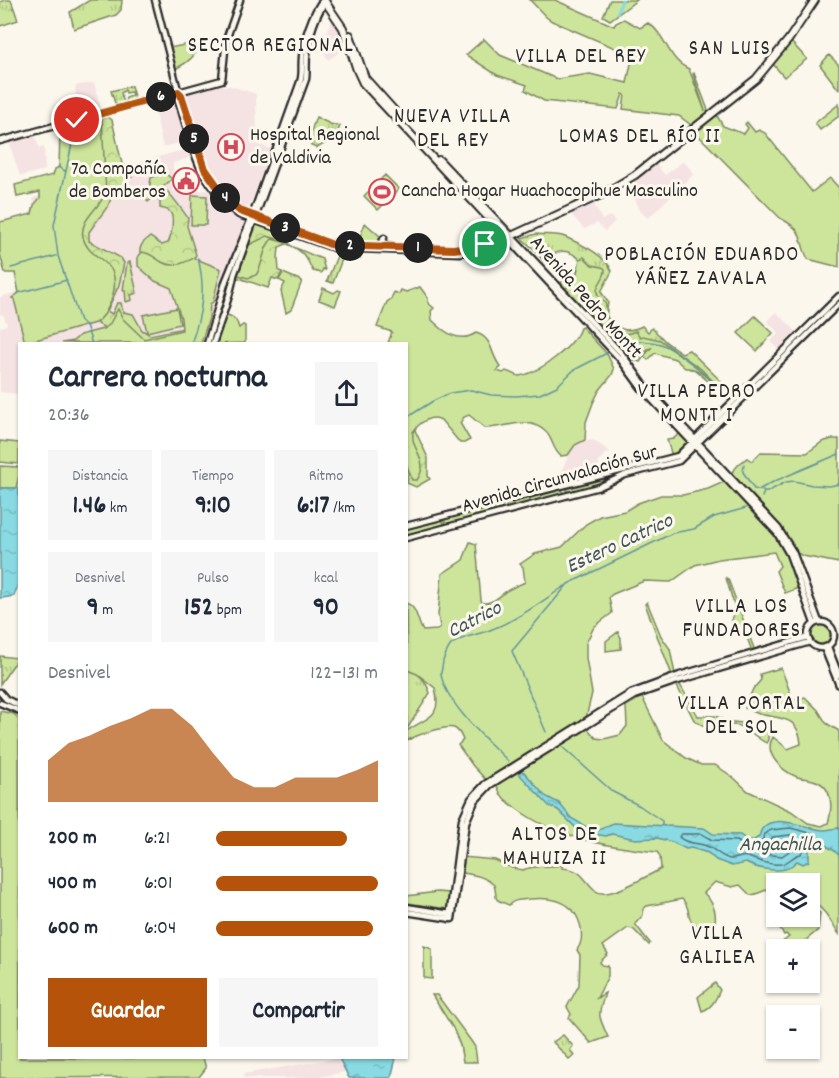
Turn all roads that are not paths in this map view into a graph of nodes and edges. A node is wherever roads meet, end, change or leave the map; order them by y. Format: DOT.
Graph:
graph roads {
  1 [pos="155,0"];
  2 [pos="241,0"];
  3 [pos="325,0"];
  4 [pos="812,2"];
  5 [pos="332,10"];
  6 [pos="320,11"];
  7 [pos="178,92"];
  8 [pos="0,141"];
  9 [pos="253,218"];
  10 [pos="508,235"];
  11 [pos="384,238"];
  12 [pos="379,247"];
  13 [pos="839,296"];
  14 [pos="839,304"];
  15 [pos="220,311"];
  16 [pos="208,342"];
  17 [pos="213,342"];
  18 [pos="695,443"];
  19 [pos="408,525"];
  20 [pos="408,537"];
  21 [pos="817,622"];
  22 [pos="809,639"];
  23 [pos="826,647"];
  24 [pos="839,675"];
  25 [pos="839,685"];
  26 [pos="0,692"];
  27 [pos="0,703"];
  28 [pos="18,705"];
  29 [pos="18,710"];
  30 [pos="408,910"];
  31 [pos="451,916"];
  1 -- 7 [label="main road"];
  2 -- 7 [label="main road"];
  3 -- 5 [label="main road, Avenida Pedro Montt"];
  3 -- 6 [label="main road"];
  3 -- 9 [label="main road"];
  3 -- 10 [label="main road, Avenida Pedro Montt"];
  4 -- 10 [label="main road"];
  5 -- 6 [label="main road"];
  5 -- 10 [label="main road, Avenida Pedro Montt"];
  6 -- 9 [label="main road"];
  7 -- 8 [label="main road"];
  7 -- 9 [label="main road"];
  9 -- 10 [label="main road"];
  9 -- 12 [label="main road"];
  9 -- 15 [label="main road"];
  9 -- 15 [label="main road"];
  10 -- 12 [label="main road"];
  10 -- 18 [label="main road, Avenida Pedro Montt"];
  11 -- 12 [label="main road"];
  13 -- 18 [label="main road, Avenida Circunvalación Sur"];
  14 -- 18 [label="main road, Avenida Circunvalación Sur"];
  15 -- 16 [label="main road"];
  15 -- 17 [label="main road"];
  18 -- 19 [label="main road, Avenida Circunvalación Sur"];
  18 -- 20 [label="main road, Avenida Circunvalación Sur"];
  18 -- 21 [label="main road, Avenida Pedro Montt"];
  21 -- 22 [label="main road"];
  21 -- 23 [label="main road, Avenida Pedro Montt"];
  22 -- 23 [label="main road"];
  22 -- 31 [label="main road"];
  22 -- 31 [label="main road"];
  23 -- 24 [label="main road, Avenida Pedro Montt"];
  23 -- 25 [label="main road, Avenida Pedro Montt"];
  26 -- 28 [label="main road"];
  27 -- 29 [label="main road"];
  30 -- 31 [label="main road"];
}
